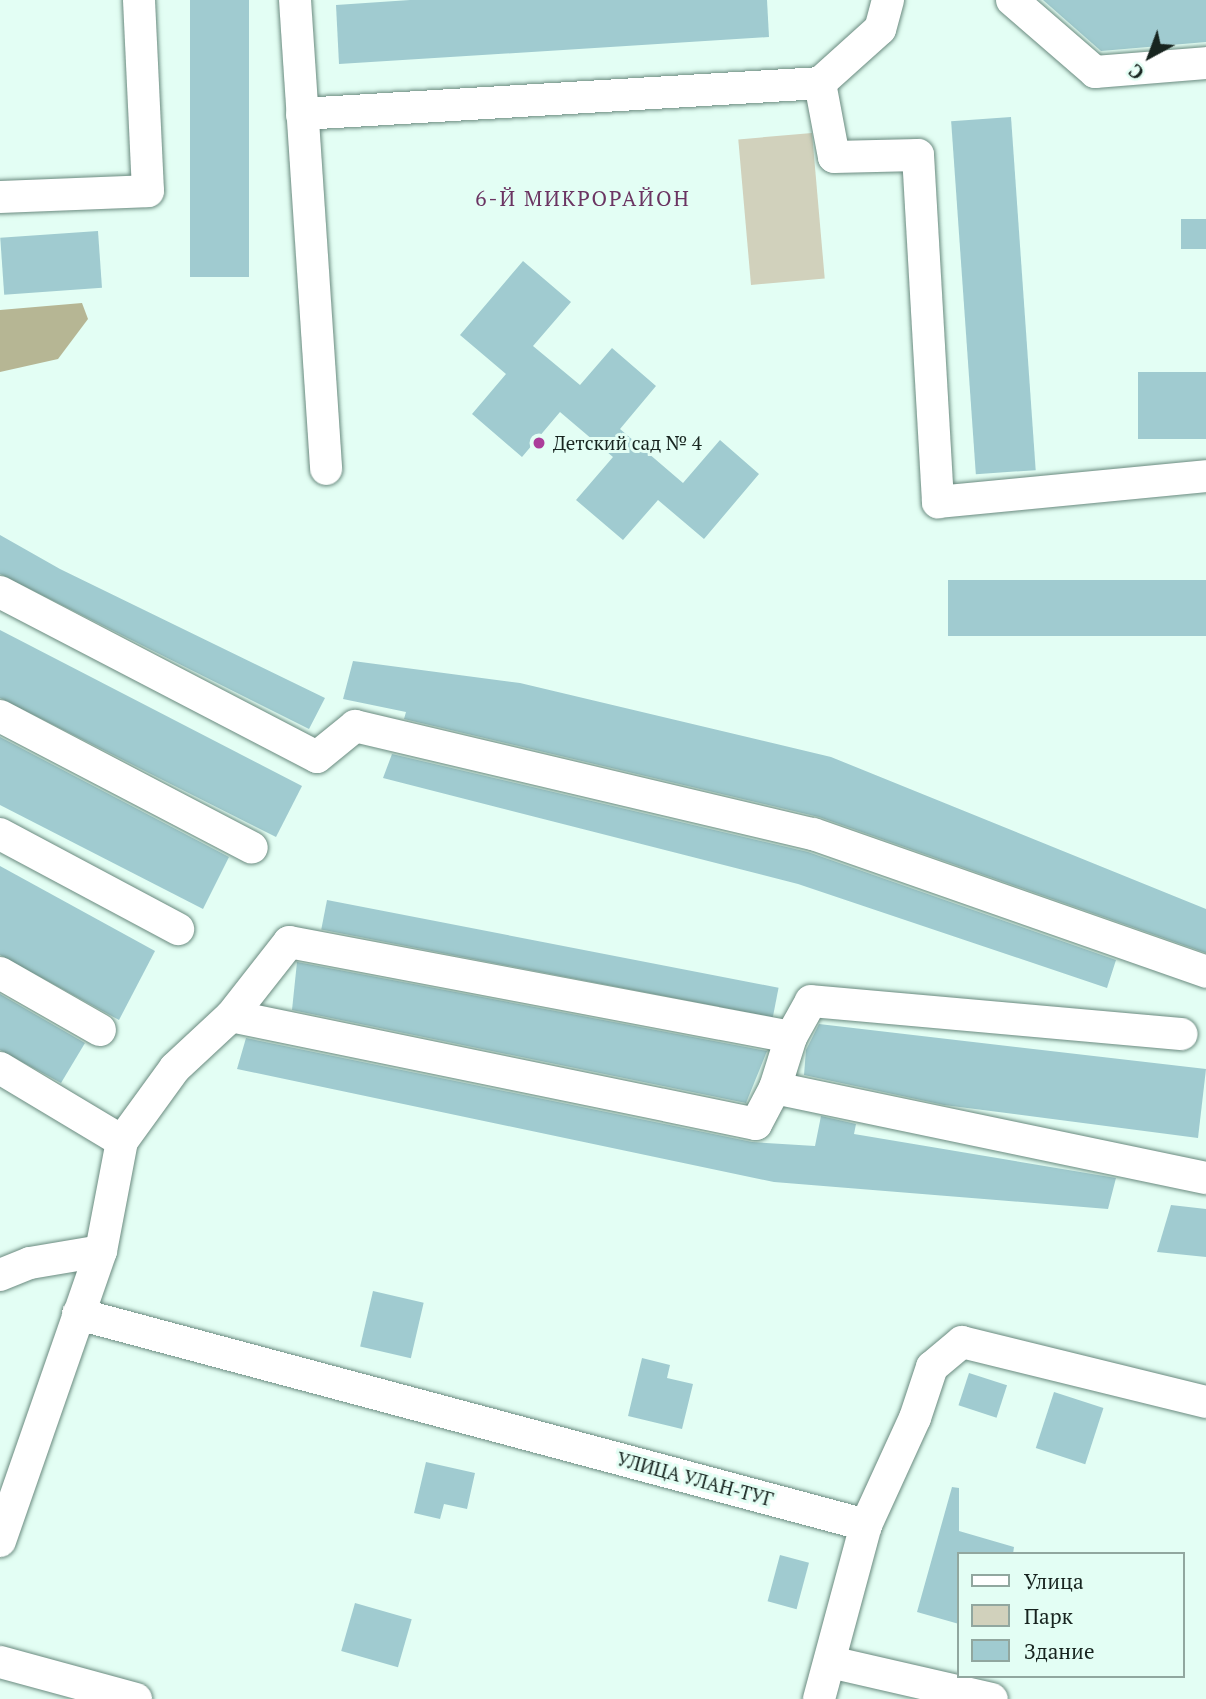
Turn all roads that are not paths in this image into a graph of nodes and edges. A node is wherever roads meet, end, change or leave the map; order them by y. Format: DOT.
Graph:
graph roads {
  1 [pos="139,0"];
  2 [pos="295,0"];
  3 [pos="888,0"];
  4 [pos="1012,0"];
  5 [pos="1206,63"];
  6 [pos="820,82"];
  7 [pos="302,114"];
  8 [pos="0,197"];
  9 [pos="326,469"];
  10 [pos="1206,476"];
  11 [pos="0,592"];
  12 [pos="0,716"];
  13 [pos="0,834"];
  14 [pos="251,848"];
  15 [pos="178,929"];
  16 [pos="1206,972"];
  17 [pos="0,974"];
  18 [pos="231,1016"];
  19 [pos="100,1030"];
  20 [pos="1182,1034"];
  21 [pos="791,1037"];
  22 [pos="0,1068"];
  23 [pos="775,1088"];
  24 [pos="122,1141"];
  25 [pos="1204,1173"];
  26 [pos="101,1251"];
  27 [pos="0,1275"];
  28 [pos="78,1314"];
  29 [pos="1206,1402"];
  30 [pos="866,1525"];
  31 [pos="0,1541"];
  32 [pos="0,1662"];
  33 [pos="830,1662"];
  34 [pos="136,1699"];
  35 [pos="819,1699"];
  36 [pos="992,1699"];
  1 -- 8 [label="street"];
  2 -- 7 [label="street"];
  3 -- 6 [label="street"];
  4 -- 5 [label="street"];
  6 -- 7 [label="street"];
  6 -- 10 [label="street"];
  7 -- 9 [label="street"];
  11 -- 16 [label="street"];
  12 -- 14 [label="street"];
  13 -- 15 [label="street"];
  17 -- 19 [label="street"];
  18 -- 21 [label="street"];
  18 -- 23 [label="street"];
  18 -- 24 [label="street"];
  20 -- 21 [label="street"];
  21 -- 23 [label="street"];
  22 -- 24 [label="street"];
  23 -- 25 [label="street"];
  24 -- 26 [label="street"];
  26 -- 27 [label="street"];
  26 -- 28 [label="street"];
  28 -- 30 [label="street, УЛИЦА УЛАН-ТУГ"];
  28 -- 31 [label="street"];
  29 -- 30 [label="street"];
  30 -- 33 [label="street"];
  32 -- 34 [label="street"];
  33 -- 35 [label="street"];
  33 -- 36 [label="street"];
}
